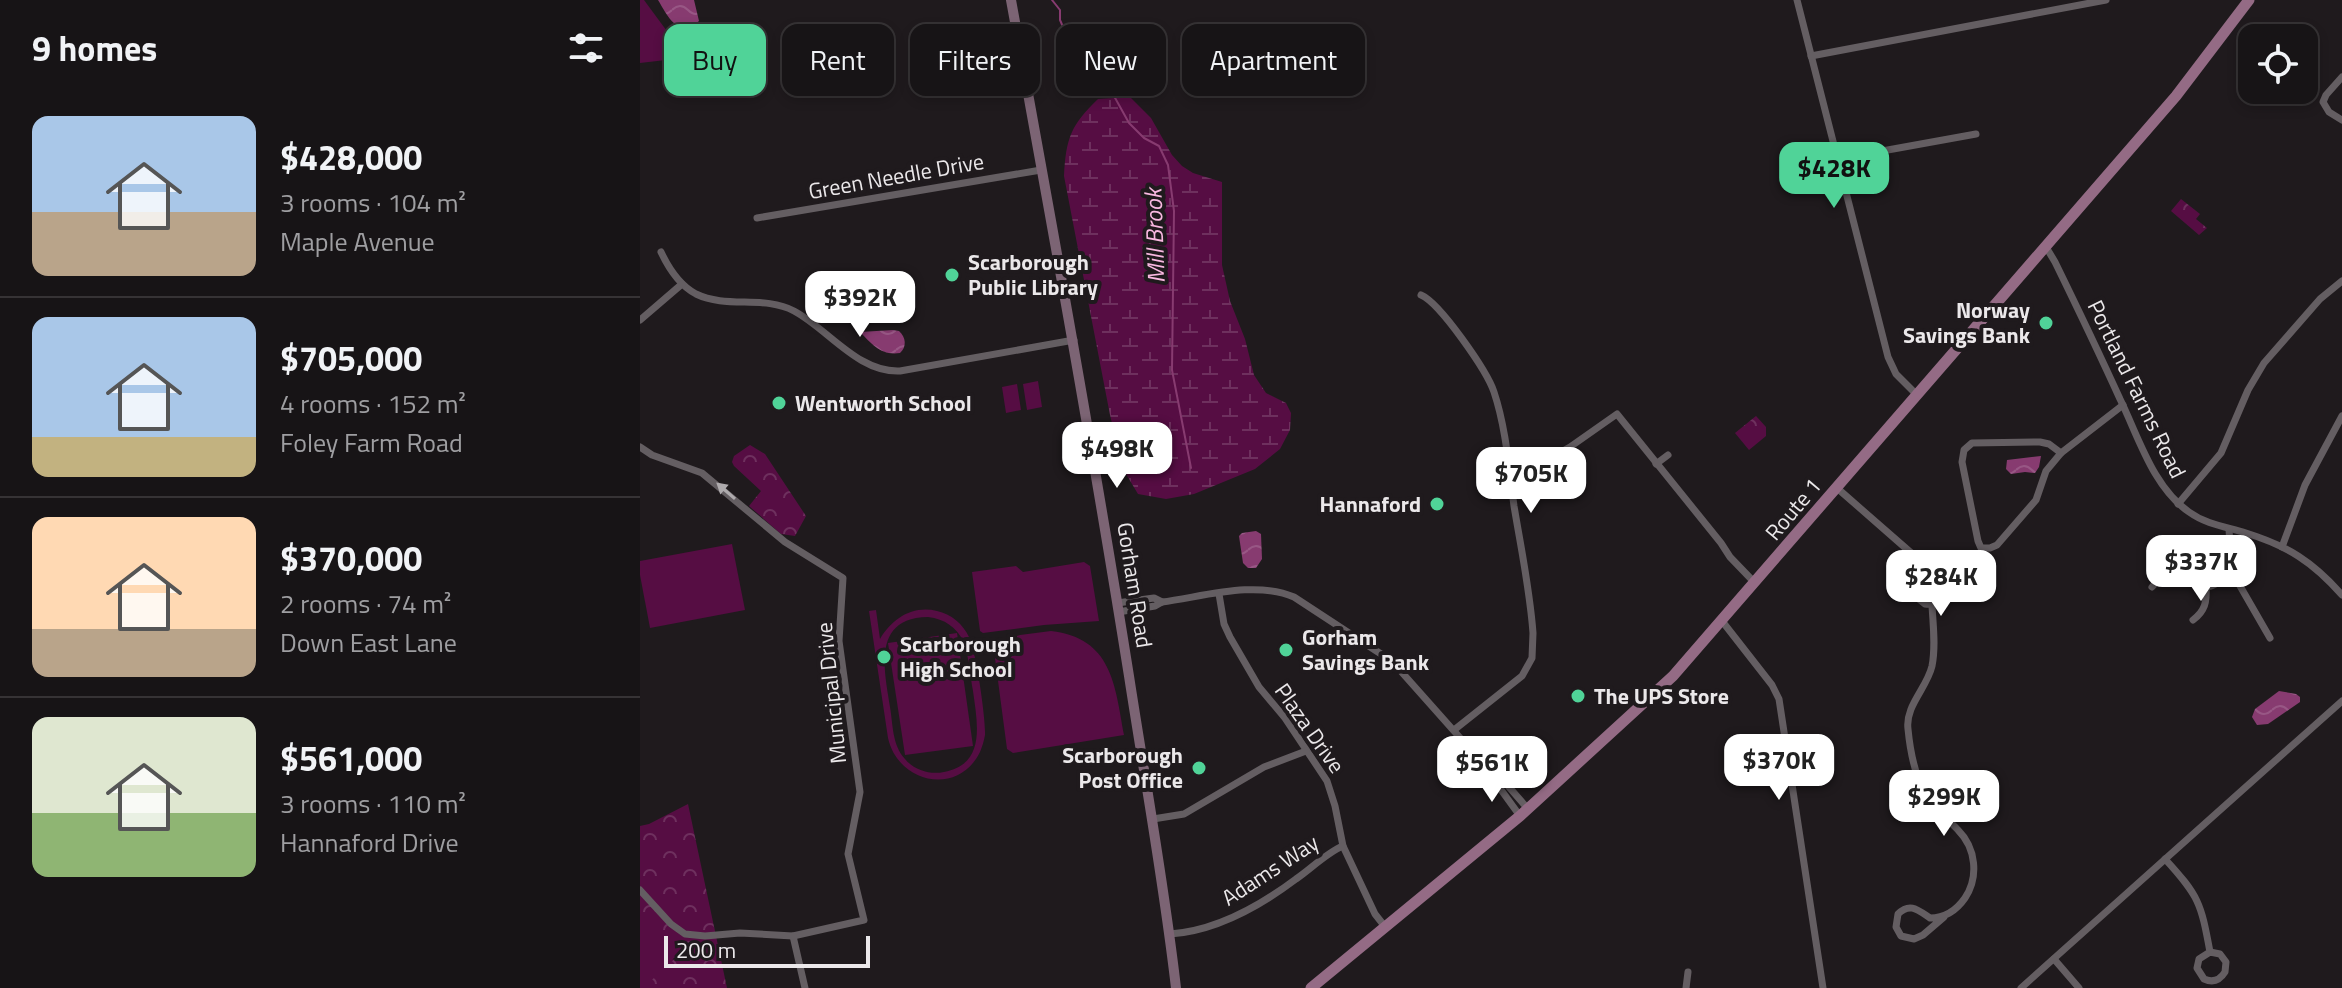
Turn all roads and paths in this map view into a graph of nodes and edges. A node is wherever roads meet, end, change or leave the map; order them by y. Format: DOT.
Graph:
graph roads {
  1 [pos="1011,0"];
  2 [pos="1797,0"];
  3 [pos="2106,0"];
  4 [pos="2249,0"];
  5 [pos="1811,56"];
  6 [pos="2342,77"];
  7 [pos="2342,120"];
  8 [pos="1976,134"];
  9 [pos="1838,159"];
  10 [pos="1041,170"];
  11 [pos="799,200"];
  12 [pos="800,211"];
  13 [pos="757,218"];
  14 [pos="2046,247"];
  15 [pos="661,252"];
  16 [pos="2342,281"];
  17 [pos="682,284"];
  18 [pos="1421,295"];
  19 [pos="640,320"];
  20 [pos="1074,340"];
  21 [pos="1917,395"];
  22 [pos="2123,405"];
  23 [pos="2342,416"];
  24 [pos="640,447"];
  25 [pos="2061,453"];
  26 [pos="1668,455"];
  27 [pos="1656,464"];
  28 [pos="1511,481"];
  29 [pos="1837,488"];
  30 [pos="2178,504"];
  31 [pos="2229,529"];
  32 [pos="2282,547"];
  33 [pos="1921,561"];
  34 [pos="2233,571"];
  35 [pos="1755,583"];
  36 [pos="2152,587"];
  37 [pos="2206,587"];
  38 [pos="1219,594"];
  39 [pos="2342,595"];
  40 [pos="1932,605"];
  41 [pos="1118,607"];
  42 [pos="2193,620"];
  43 [pos="1722,621"];
  44 [pos="2270,638"];
  45 [pos="2342,701"];
  46 [pos="1454,730"];
  47 [pos="1306,751"];
  48 [pos="1524,812"];
  49 [pos="1153,819"];
  50 [pos="1343,846"];
  51 [pos="2165,859"];
  52 [pos="640,890"];
  53 [pos="1944,917"];
  54 [pos="1386,928"];
  55 [pos="1170,934"];
  56 [pos="793,936"];
  57 [pos="2210,952"];
  58 [pos="2054,959"];
  59 [pos="1688,972"];
  60 [pos="805,988"];
  61 [pos="1176,988"];
  62 [pos="1311,988"];
  63 [pos="1686,988"];
  64 [pos="1823,988"];
  65 [pos="2021,988"];
  66 [pos="2079,988"];
  1 -- 10 [label="main road, Gorham Road"];
  2 -- 5 [label="street"];
  3 -- 5 [label="street"];
  4 -- 14 [label="main road, Route 1"];
  5 -- 9 [label="street"];
  6 -- 7 [label="street"];
  8 -- 9 [label="street"];
  9 -- 21 [label="street"];
  10 -- 12 [label="street, Green Needle Drive"];
  10 -- 20 [label="main road, Gorham Road"];
  11 -- 12 [label="street"];
  12 -- 13 [label="street, Green Needle Drive"];
  14 -- 21 [label="main road, Route 1"];
  14 -- 22 [label="street, Portland Farms Road"];
  15 -- 17 [label="street"];
  16 -- 30 [label="street"];
  17 -- 19 [label="street"];
  17 -- 20 [label="street"];
  18 -- 28 [label="street"];
  20 -- 41 [label="main road, Gorham Road"];
  21 -- 29 [label="main road, Route 1"];
  22 -- 25 [label="street"];
  22 -- 30 [label="street, Portland Farms Road"];
  23 -- 32 [label="street"];
  56 -- 24 [label="street, Municipal Drive, one-way"];
  25 -- 25 [label="street"];
  26 -- 27 [label="street"];
  27 -- 28 [label="street"];
  27 -- 35 [label="street"];
  28 -- 46 [label="street"];
  29 -- 33 [label="street"];
  29 -- 35 [label="main road, Route 1"];
  30 -- 31 [label="street, Portland Farms Road"];
  31 -- 32 [label="street, Portland Farms Road"];
  31 -- 34 [label="street"];
  32 -- 39 [label="street, Portland Farms Road"];
  33 -- 40 [label="street"];
  33 -- 40 [label="street"];
  34 -- 37 [label="street"];
  34 -- 44 [label="street"];
  35 -- 43 [label="main road, Route 1"];
  36 -- 37 [label="street"];
  37 -- 42 [label="street"];
  38 -- 41 [label="street"];
  38 -- 46 [label="street"];
  38 -- 47 [label="street, Plaza Drive"];
  40 -- 53 [label="street"];
  41 -- 49 [label="main road, Gorham Road"];
  43 -- 48 [label="main road, Route 1"];
  43 -- 64 [label="street"];
  45 -- 51 [label="street"];
  46 -- 48 [label="street"];
  47 -- 49 [label="street"];
  47 -- 50 [label="street, Plaza Drive"];
  48 -- 54 [label="main road, Route 1"];
  49 -- 55 [label="main road, Gorham Road"];
  50 -- 54 [label="street, Plaza Drive"];
  50 -- 55 [label="street, Adams Way"];
  51 -- 57 [label="street"];
  51 -- 58 [label="street"];
  52 -- 56 [label="street"];
  53 -- 53 [label="street"];
  54 -- 62 [label="main road, Route 1"];
  55 -- 61 [label="main road, Gorham Road"];
  56 -- 60 [label="street"];
  57 -- 57 [label="street"];
  58 -- 65 [label="street"];
  58 -- 66 [label="street"];
  59 -- 63 [label="street"];
}
